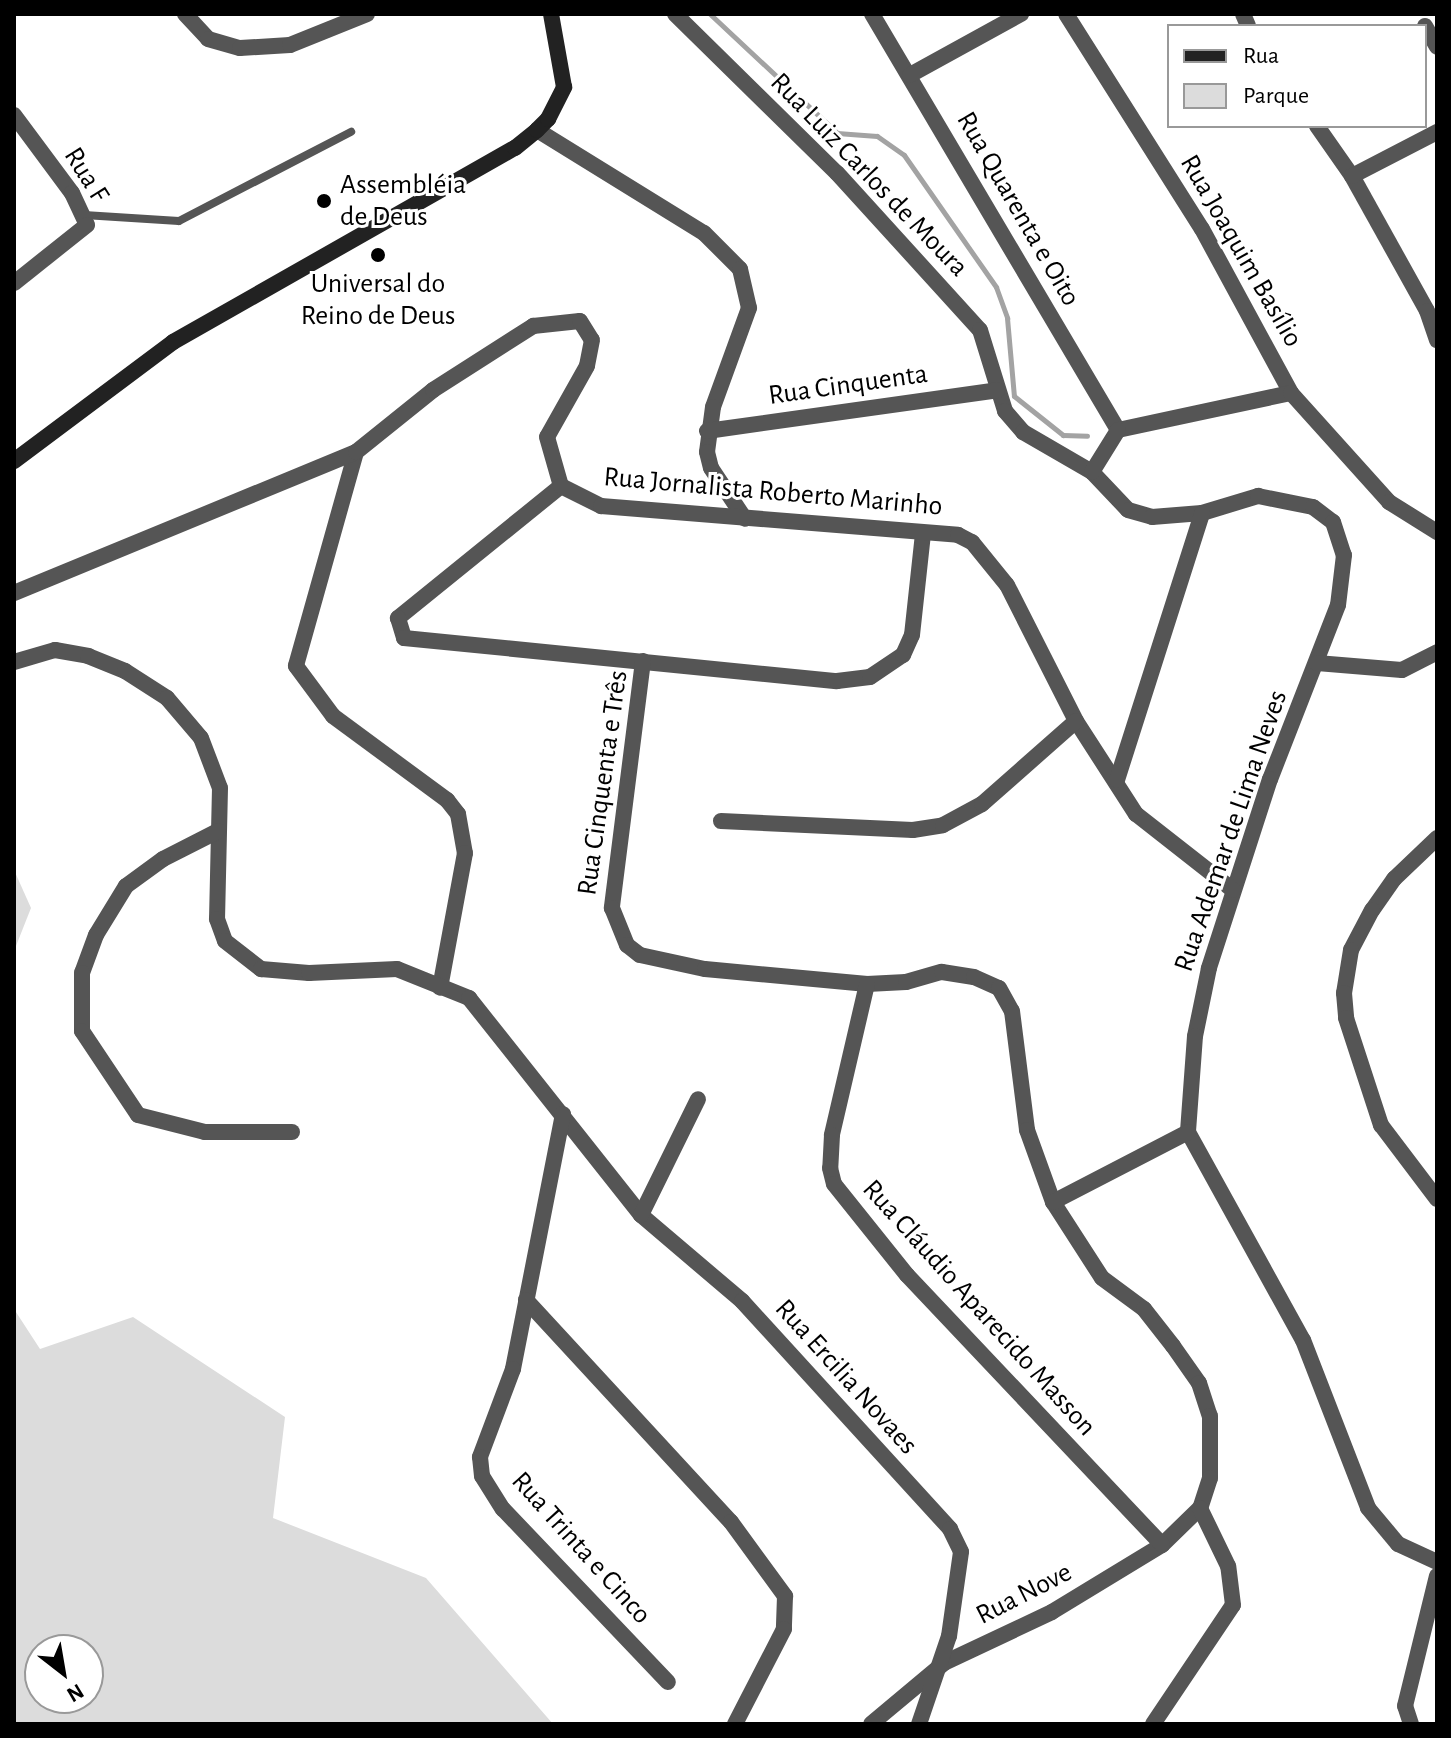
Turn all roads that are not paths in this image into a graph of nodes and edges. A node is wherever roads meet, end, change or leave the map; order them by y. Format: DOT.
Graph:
graph roads {
  1 [pos="185,14"];
  2 [pos="367,14"];
  3 [pos="551,14"];
  4 [pos="675,14"];
  5 [pos="872,14"];
  6 [pos="1021,14"];
  7 [pos="1066,14"];
  8 [pos="1427,30"];
  9 [pos="1437,47"];
  10 [pos="910,75"];
  11 [pos="14,115"];
  12 [pos="1318,128"];
  13 [pos="537,130"];
  14 [pos="351,132"];
  15 [pos="1437,132"];
  16 [pos="1352,176"];
  17 [pos="84,215"];
  18 [pos="14,283"];
  19 [pos="1432,308"];
  20 [pos="1437,340"];
  21 [pos="997,390"];
  22 [pos="1291,393"];
  23 [pos="1118,430"];
  24 [pos="707,431"];
  25 [pos="356,452"];
  26 [pos="14,461"];
  27 [pos="1092,472"];
  28 [pos="561,486"];
  29 [pos="1202,513"];
  30 [pos="745,519"];
  31 [pos="1437,532"];
  32 [pos="923,533"];
  33 [pos="14,593"];
  34 [pos="1437,652"];
  35 [pos="643,661"];
  36 [pos="14,662"];
  37 [pos="1317,663"];
  38 [pos="1076,721"];
  39 [pos="1117,780"];
  40 [pos="721,821"];
  41 [pos="218,831"];
  42 [pos="1437,838"];
  43 [pos="1233,890"];
  44 [pos="867,984"];
  45 [pos="440,988"];
  46 [pos="698,1099"];
  47 [pos="563,1114"];
  48 [pos="292,1132"];
  49 [pos="1188,1132"];
  50 [pos="1437,1199"];
  51 [pos="1053,1202"];
  52 [pos="641,1215"];
  53 [pos="526,1300"];
  54 [pos="1200,1508"];
  55 [pos="1162,1545"];
  56 [pos="1437,1562"];
  57 [pos="1437,1576"];
  58 [pos="944,1663"];
  59 [pos="668,1682"];
  60 [pos="735,1724"];
  61 [pos="871,1724"];
  62 [pos="919,1724"];
  63 [pos="1153,1724"];
  64 [pos="1411,1724"];
  1 -- 2 [label="street"];
  3 -- 13 [label="main road"];
  4 -- 21 [label="street, Rua Luiz Carlos de Moura"];
  5 -- 10 [label="street, Rua Quarenta e Oito"];
  6 -- 10 [label="street"];
  7 -- 22 [label="street, Rua Joaquim Basílio"];
  8 -- 9 [label="street"];
  10 -- 23 [label="street, Rua Quarenta e Oito"];
  11 -- 17 [label="street, Rua F"];
  12 -- 16 [label="street"];
  13 -- 24 [label="street"];
  13 -- 26 [label="main road"];
  14 -- 17 [label="lane"];
  15 -- 16 [label="street"];
  16 -- 19 [label="street"];
  17 -- 18 [label="street, Rua F"];
  19 -- 20 [label="street"];
  21 -- 24 [label="street, Rua Cinquenta"];
  21 -- 27 [label="street, Rua Luiz Carlos de Moura"];
  22 -- 23 [label="street, Rua Joaquim Basílio"];
  22 -- 31 [label="street, Rua Joaquim Basílio"];
  23 -- 27 [label="street"];
  24 -- 30 [label="street"];
  25 -- 28 [label="street"];
  25 -- 33 [label="street"];
  25 -- 45 [label="street"];
  27 -- 29 [label="street, Rua Luiz Carlos de Moura"];
  28 -- 30 [label="street, Rua Jornalista Roberto Marinho"];
  28 -- 35 [label="street"];
  29 -- 37 [label="street, Rua Ademar de Lima Neves"];
  29 -- 39 [label="street"];
  30 -- 32 [label="street, Rua Jornalista Roberto Marinho"];
  32 -- 35 [label="street, Rua Cinquenta e Três"];
  32 -- 38 [label="street, Rua Jornalista Roberto Marinho"];
  34 -- 37 [label="street"];
  35 -- 44 [label="street, Rua Cinquenta e Três"];
  36 -- 41 [label="street, Rua Ercilia Novaes"];
  37 -- 43 [label="street, Rua Ademar de Lima Neves"];
  38 -- 39 [label="street, Rua Jornalista Roberto Marinho"];
  38 -- 40 [label="street"];
  39 -- 43 [label="street, Rua Jornalista Roberto Marinho"];
  41 -- 45 [label="street, Rua Ercilia Novaes"];
  41 -- 48 [label="street"];
  42 -- 50 [label="street"];
  43 -- 49 [label="street, Rua Ademar de Lima Neves"];
  44 -- 51 [label="street"];
  44 -- 55 [label="street, Rua Cláudio Aparecido Masson"];
  45 -- 47 [label="street, Rua Ercilia Novaes"];
  46 -- 52 [label="street"];
  47 -- 52 [label="street, Rua Ercilia Novaes"];
  47 -- 53 [label="street, Rua Trinta e Cinco"];
  49 -- 51 [label="street"];
  49 -- 56 [label="street"];
  51 -- 54 [label="street"];
  52 -- 58 [label="street, Rua Ercilia Novaes"];
  53 -- 59 [label="street, Rua Trinta e Cinco"];
  53 -- 60 [label="street"];
  54 -- 55 [label="street, Rua Nove"];
  54 -- 63 [label="street"];
  55 -- 58 [label="street, Rua Nove"];
  57 -- 64 [label="street"];
  58 -- 61 [label="street, Rua Nove"];
  58 -- 62 [label="street, Rua Ercilia Novaes"];
}
